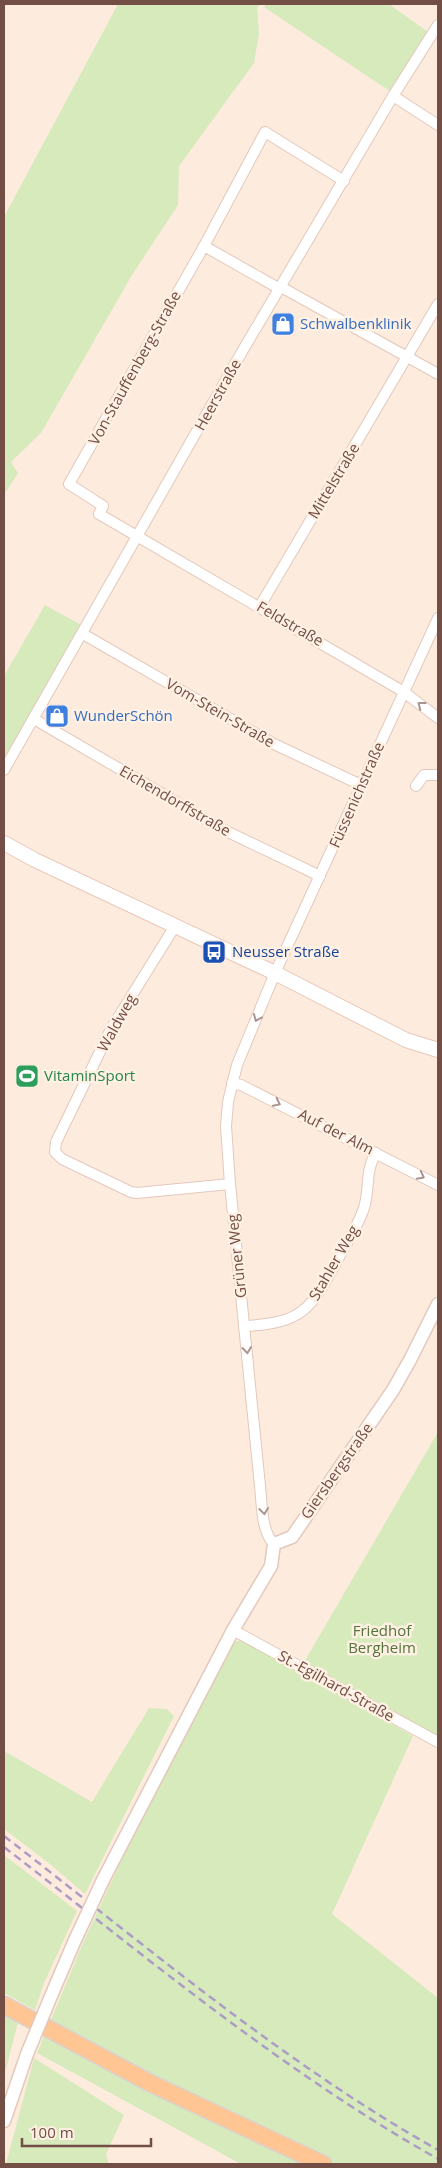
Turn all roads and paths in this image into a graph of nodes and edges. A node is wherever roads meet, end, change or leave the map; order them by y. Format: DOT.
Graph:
graph roads {
  1 [pos="438,24"];
  2 [pos="393,96"];
  3 [pos="438,125"];
  4 [pos="344,181"];
  5 [pos="204,246"];
  6 [pos="281,288"];
  7 [pos="438,304"];
  8 [pos="407,357"];
  9 [pos="438,374"];
  10 [pos="136,537"];
  11 [pos="260,606"];
  12 [pos="438,618"];
  13 [pos="83,634"];
  14 [pos="404,692"];
  15 [pos="438,718"];
  16 [pos="34,719"];
  17 [pos="4,770"];
  18 [pos="438,774"];
  19 [pos="361,785"];
  20 [pos="416,786"];
  21 [pos="4,843"];
  22 [pos="320,876"];
  23 [pos="175,926"];
  24 [pos="276,973"];
  25 [pos="438,1050"];
  26 [pos="232,1084"];
  27 [pos="376,1153"];
  28 [pos="230,1184"];
  29 [pos="438,1185"];
  30 [pos="438,1304"];
  31 [pos="244,1326"];
  32 [pos="274,1544"];
  33 [pos="233,1630"];
  34 [pos="438,1742"];
  35 [pos="4,2005"];
  36 [pos="4,2121"];
  37 [pos="323,2164"];
  1 -- 2 [label="street, Heerstraße"];
  2 -- 3 [label="street"];
  2 -- 4 [label="street, Heerstraße"];
  4 -- 5 [label="street"];
  4 -- 6 [label="street, Heerstraße"];
  5 -- 6 [label="street"];
  5 -- 10 [label="street, Von-Stauffenberg-Straße"];
  6 -- 8 [label="street"];
  6 -- 10 [label="street, Heerstraße"];
  7 -- 8 [label="street, Mittelstraße"];
  8 -- 9 [label="street"];
  8 -- 11 [label="street, Mittelstraße"];
  10 -- 11 [label="street, Feldstraße"];
  10 -- 13 [label="street, Heerstraße"];
  11 -- 14 [label="street, Feldstraße"];
  12 -- 14 [label="street, Füssenichstraße"];
  13 -- 16 [label="street, Heerstraße"];
  13 -- 19 [label="street, Vom-Stein-Straße"];
  15 -- 14 [label="street, Feldstraße, one-way"];
  14 -- 19 [label="street, Füssenichstraße"];
  16 -- 17 [label="street, Heerstraße"];
  16 -- 22 [label="street, Eichendorffstraße"];
  18 -- 20 [label="street"];
  19 -- 22 [label="street, Füssenichstraße"];
  21 -- 23 [label="main road"];
  22 -- 24 [label="street, Füssenichstraße"];
  23 -- 24 [label="main road"];
  23 -- 28 [label="street, Waldweg"];
  24 -- 25 [label="main road"];
  24 -- 26 [label="street, Grüner Weg, one-way"];
  26 -- 27 [label="street, Auf der Alm, one-way"];
  26 -- 28 [label="street, Grüner Weg"];
  27 -- 29 [label="street, Auf der Alm, one-way"];
  27 -- 31 [label="street, Stahler Weg"];
  28 -- 31 [label="street, Grüner Weg"];
  30 -- 32 [label="street, Giersbergstraße"];
  31 -- 32 [label="street, Grüner Weg, one-way"];
  32 -- 33 [label="street"];
  33 -- 34 [label="street, St.-Egilhard-Straße"];
  33 -- 36 [label="street, bridge"];
  35 -- 37 [label="main road"];
}
